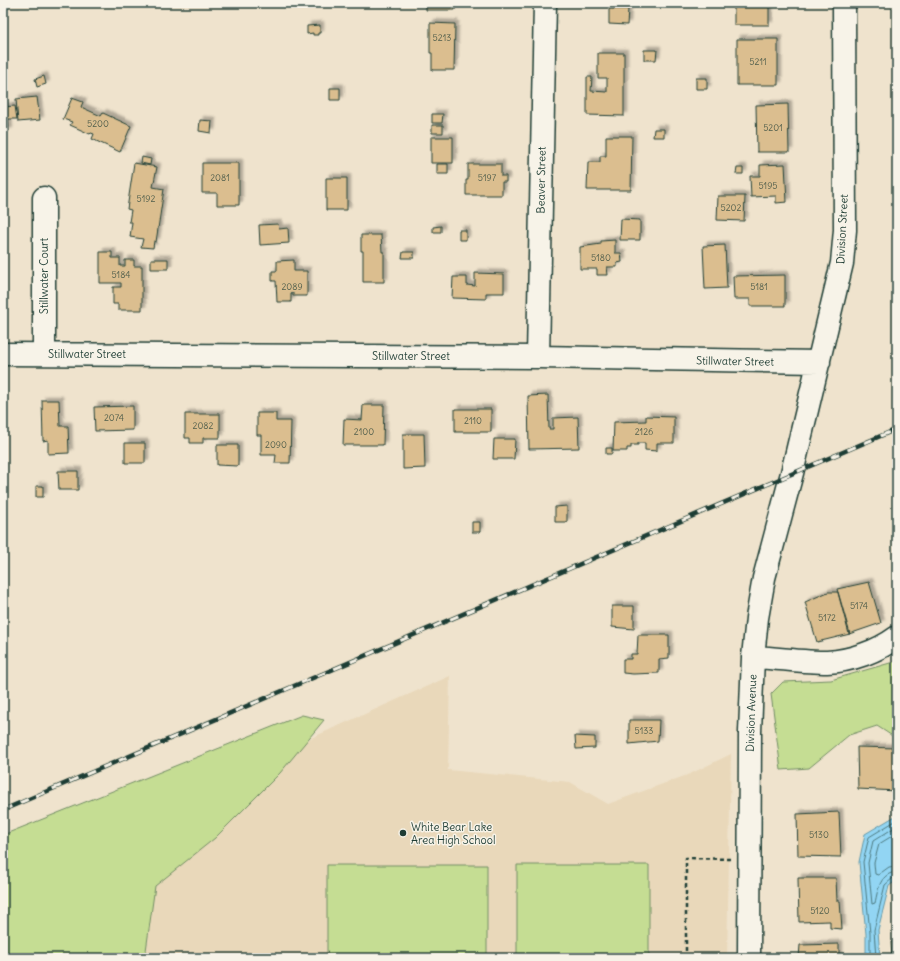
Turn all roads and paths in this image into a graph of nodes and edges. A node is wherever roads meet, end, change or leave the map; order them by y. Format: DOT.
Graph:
graph roads {
  1 [pos="545,3"];
  2 [pos="844,3"];
  3 [pos="44,198"];
  4 [pos="3,354"];
  5 [pos="44,354"];
  6 [pos="538,356"];
  7 [pos="819,362"];
  8 [pos="792,473"];
  9 [pos="897,637"];
  10 [pos="753,657"];
  11 [pos="749,859"];
  12 [pos="686,958"];
  13 [pos="749,958"];
  1 -- 6 [label="street, Beaver Street"];
  2 -- 7 [label="street, Division Street"];
  3 -- 5 [label="street, Stillwater Court"];
  4 -- 5 [label="street, Stillwater Street"];
  5 -- 6 [label="street, Stillwater Street"];
  6 -- 7 [label="street, Stillwater Street"];
  7 -- 8 [label="street, Division Street"];
  8 -- 10 [label="street, Division Avenue"];
  9 -- 10 [label="street"];
  10 -- 11 [label="street, Division Avenue"];
  11 -- 12 [label="path"];
  11 -- 13 [label="street, Division Avenue"];
}
